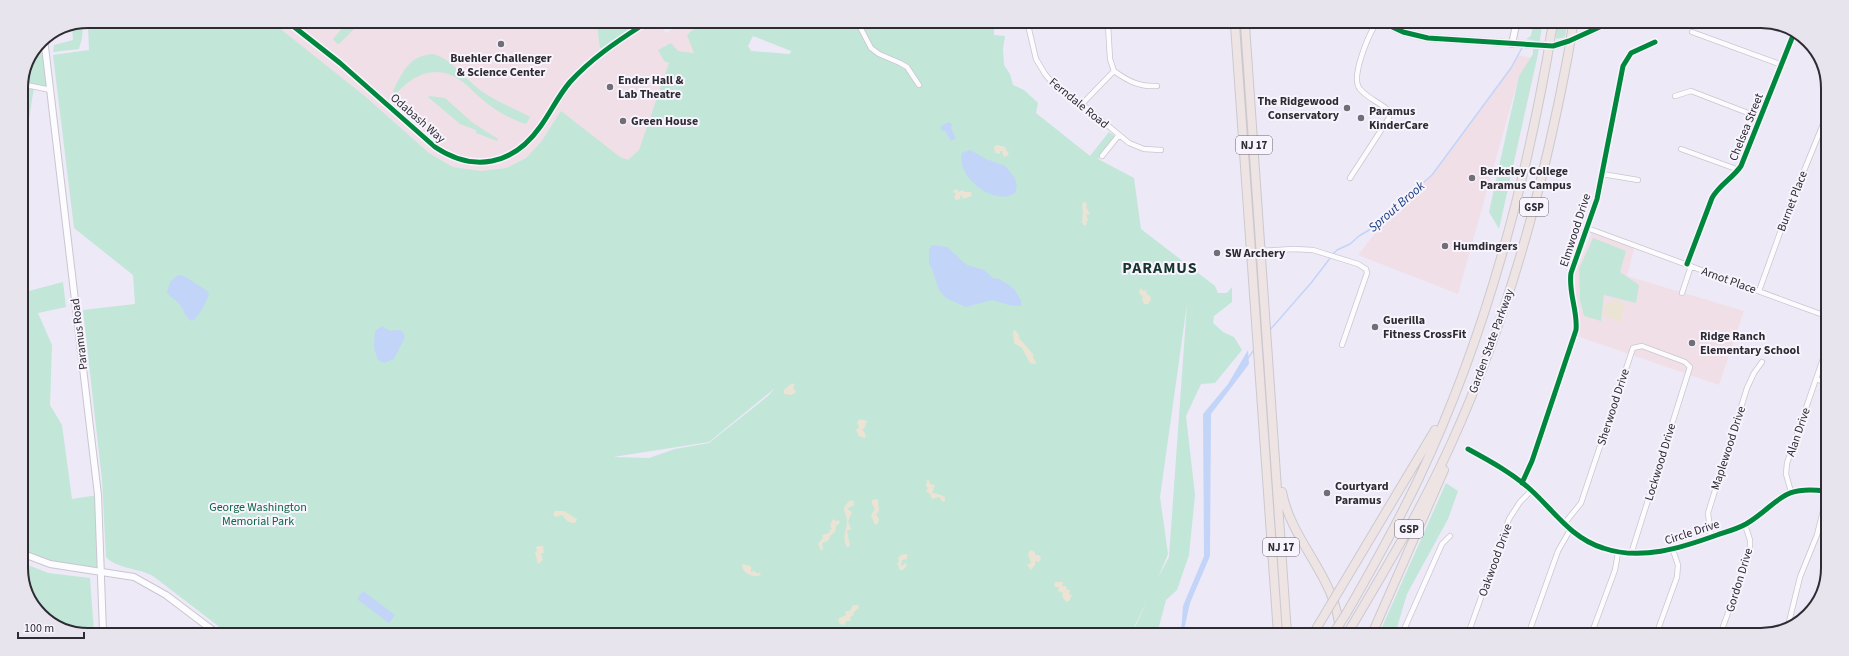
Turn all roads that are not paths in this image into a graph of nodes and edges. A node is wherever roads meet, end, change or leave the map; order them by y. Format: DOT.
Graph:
graph roads {
  1 [pos="295,28"];
  2 [pos="638,28"];
  3 [pos="861,28"];
  4 [pos="1029,28"];
  5 [pos="1108,28"];
  6 [pos="1235,28"];
  7 [pos="1246,28"];
  8 [pos="1374,28"];
  9 [pos="1394,28"];
  10 [pos="1515,28"];
  11 [pos="1552,28"];
  12 [pos="1572,28"];
  13 [pos="1598,28"];
  14 [pos="1692,32"];
  15 [pos="1792,37"];
  16 [pos="1655,42"];
  17 [pos="1512,44"];
  18 [pos="45,47"];
  19 [pos="1782,65"];
  20 [pos="1114,72"];
  21 [pos="28,85"];
  22 [pos="919,86"];
  23 [pos="1157,86"];
  24 [pos="50,90"];
  25 [pos="1675,96"];
  26 [pos="1082,104"];
  27 [pos="1761,118"];
  28 [pos="1821,129"];
  29 [pos="1119,135"];
  30 [pos="1681,149"];
  31 [pos="1161,150"];
  32 [pos="1102,156"];
  33 [pos="1739,170"];
  34 [pos="1602,174"];
  35 [pos="1350,178"];
  36 [pos="1638,180"];
  37 [pos="1587,228"];
  38 [pos="1261,251"];
  39 [pos="1689,265"];
  40 [pos="1759,291"];
  41 [pos="1682,293"];
  42 [pos="1821,314"];
  43 [pos="1342,345"];
  44 [pos="1762,362"];
  45 [pos="1821,364"];
  46 [pos="1689,370"];
  47 [pos="1816,379"];
  48 [pos="1821,381"];
  49 [pos="1457,389"];
  50 [pos="1460,422"];
  51 [pos="1468,449"];
  52 [pos="1275,461"];
  53 [pos="1522,483"];
  54 [pos="1531,491"];
  55 [pos="1821,491"];
  56 [pos="1791,492"];
  57 [pos="1821,519"];
  58 [pos="1564,524"];
  59 [pos="1745,525"];
  60 [pos="1570,530"];
  61 [pos="1450,536"];
  62 [pos="1711,537"];
  63 [pos="1272,540"];
  64 [pos="1673,550"];
  65 [pos="1618,552"];
  66 [pos="1631,554"];
  67 [pos="28,555"];
  68 [pos="101,571"];
  69 [pos="1789,620"];
  70 [pos="103,628"];
  71 [pos="210,628"];
  72 [pos="1273,628"];
  73 [pos="1278,628"];
  74 [pos="1287,628"];
  75 [pos="1317,628"];
  76 [pos="1338,628"];
  77 [pos="1339,628"];
  78 [pos="1351,628"];
  79 [pos="1375,628"];
  80 [pos="1405,628"];
  81 [pos="1470,628"];
  82 [pos="1530,628"];
  83 [pos="1594,628"];
  84 [pos="1658,628"];
  85 [pos="1723,628"];
  1 -- 2 [label="street, Odabash Way"];
  3 -- 22 [label="street"];
  4 -- 26 [label="street, Ferndale Road"];
  5 -- 20 [label="street"];
  6 -- 63 [label="highway, NJ 17"];
  7 -- 38 [label="highway, NJ 17"];
  8 -- 35 [label="street"];
  9 -- 17 [label="main road"];
  10 -- 17 [label="main road"];
  11 -- 49 [label="highway, Garden State Parkway / GSP, bridge"];
  12 -- 50 [label="highway, Garden State Parkway / GSP, bridge"];
  13 -- 17 [label="main road"];
  14 -- 19 [label="street"];
  15 -- 19 [label="street, Chelsea Street"];
  16 -- 34 [label="street, Elmwood Drive"];
  18 -- 24 [label="main road, Paramus Road"];
  19 -- 27 [label="street, Chelsea Street"];
  20 -- 23 [label="street"];
  20 -- 26 [label="street"];
  21 -- 24 [label="street"];
  24 -- 68 [label="main road, Paramus Road"];
  25 -- 27 [label="street"];
  26 -- 29 [label="street, Ferndale Road"];
  27 -- 33 [label="street, Chelsea Street"];
  28 -- 40 [label="street, Burnet Place"];
  29 -- 31 [label="street, Ferndale Road"];
  29 -- 32 [label="street"];
  30 -- 33 [label="street"];
  33 -- 39 [label="street, Chelsea Street"];
  34 -- 36 [label="street"];
  34 -- 37 [label="street, Elmwood Drive"];
  37 -- 39 [label="street, Arnot Place"];
  37 -- 53 [label="street, Elmwood Drive"];
  38 -- 43 [label="street"];
  38 -- 52 [label="highway, NJ 17"];
  39 -- 40 [label="street, Arnot Place"];
  39 -- 41 [label="street, Chelsea Street"];
  40 -- 42 [label="street, Arnot Place"];
  44 -- 62 [label="street, Maplewood Drive"];
  45 -- 47 [label="street, Alan Drive"];
  46 -- 58 [label="street, Sherwood Drive"];
  46 -- 66 [label="street, Lockwood Drive"];
  47 -- 48 [label="street"];
  47 -- 56 [label="street, Alan Drive"];
  49 -- 75 [label="highway, bridge"];
  49 -- 76 [label="highway, Garden State Parkway / GSP, bridge"];
  50 -- 78 [label="highway, Garden State Parkway / GSP"];
  50 -- 79 [label="highway"];
  51 -- 53 [label="street, Circle Drive"];
  52 -- 74 [label="highway, NJ 17"];
  52 -- 77 [label="highway"];
  53 -- 54 [label="street, Circle Drive"];
  54 -- 58 [label="street, Circle Drive"];
  54 -- 81 [label="street, Oakwood Drive"];
  55 -- 56 [label="street, Circle Drive"];
  56 -- 59 [label="street, Circle Drive"];
  57 -- 69 [label="street"];
  58 -- 60 [label="street, Circle Drive"];
  59 -- 62 [label="street, Circle Drive"];
  59 -- 85 [label="street, Gordon Drive"];
  60 -- 65 [label="street, Circle Drive"];
  60 -- 82 [label="street"];
  61 -- 80 [label="street"];
  62 -- 64 [label="street, Circle Drive"];
  63 -- 72 [label="highway"];
  63 -- 73 [label="highway, NJ 17"];
  64 -- 66 [label="street, Circle Drive"];
  64 -- 84 [label="street"];
  65 -- 66 [label="street, Circle Drive"];
  65 -- 83 [label="street"];
  67 -- 68 [label="main road"];
  68 -- 70 [label="main road, Paramus Road"];
  68 -- 71 [label="main road"];
}
